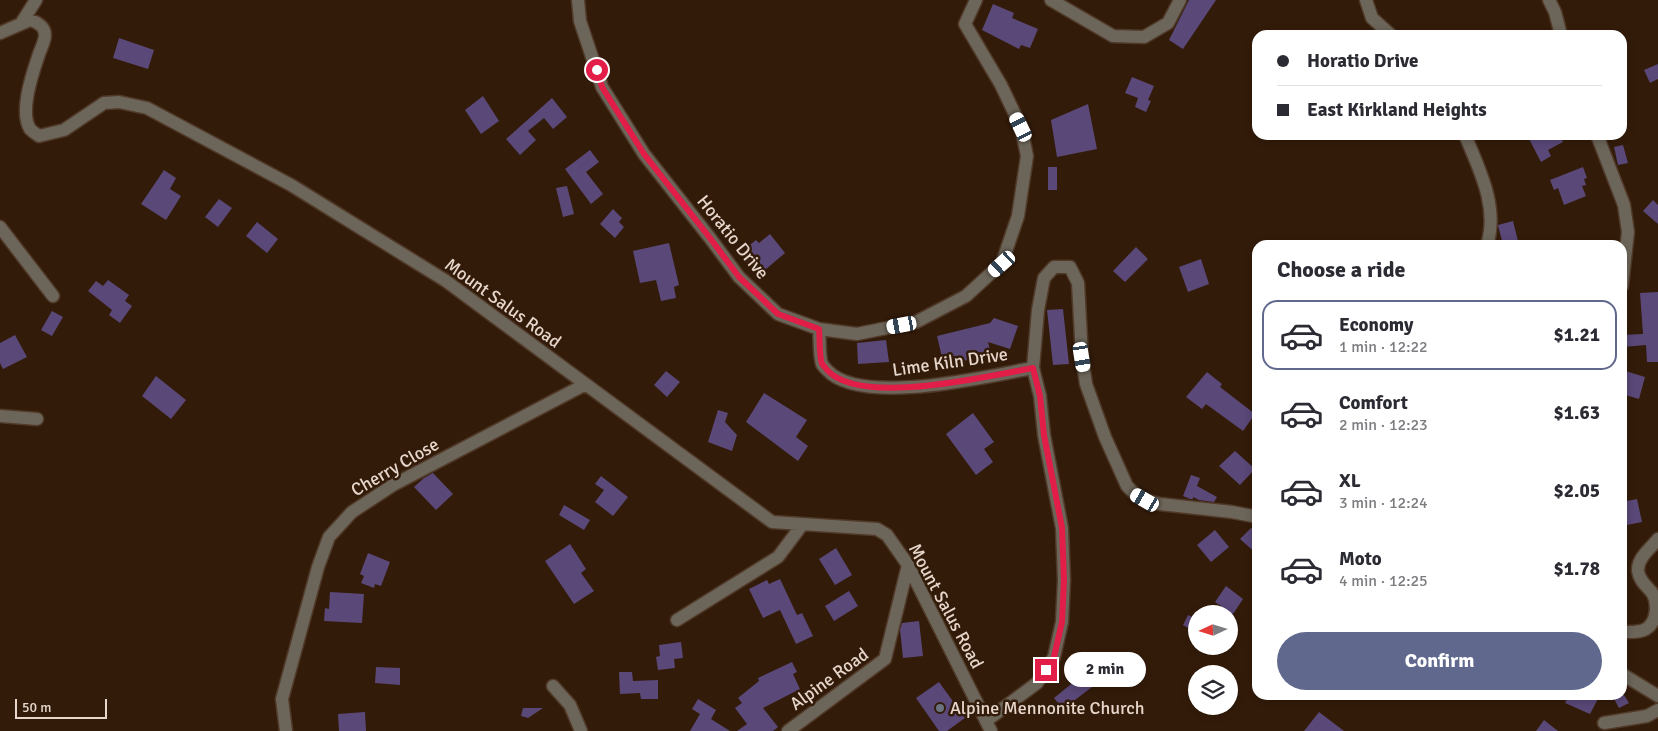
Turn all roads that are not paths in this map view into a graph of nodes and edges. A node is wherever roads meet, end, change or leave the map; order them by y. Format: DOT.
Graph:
graph roads {
  1 [pos="36,0"];
  2 [pos="578,0"];
  3 [pos="976,0"];
  4 [pos="1051,0"];
  5 [pos="1180,0"];
  6 [pos="1366,0"];
  7 [pos="1549,0"];
  8 [pos="22,22"];
  9 [pos="1385,30"];
  10 [pos="1560,30"];
  11 [pos="0,33"];
  12 [pos="1467,140"];
  13 [pos="1598,140"];
  14 [pos="0,227"];
  15 [pos="1488,240"];
  16 [pos="1627,241"];
  17 [pos="53,296"];
  18 [pos="819,329"];
  19 [pos="1033,368"];
  20 [pos="584,384"];
  21 [pos="0,416"];
  22 [pos="37,419"];
  23 [pos="1252,515"];
  24 [pos="802,525"];
  25 [pos="1658,538"];
  26 [pos="908,565"];
  27 [pos="677,620"];
  28 [pos="1627,632"];
  29 [pos="1627,677"];
  30 [pos="553,686"];
  31 [pos="1658,696"];
  32 [pos="1658,710"];
  33 [pos="1604,723"];
  34 [pos="989,726"];
  35 [pos="286,731"];
  36 [pos="581,731"];
  37 [pos="788,731"];
  1 -- 8 [label="street"];
  2 -- 18 [label="street, Horatio Drive"];
  3 -- 18 [label="street, Horatio Drive"];
  4 -- 5 [label="street"];
  6 -- 9 [label="street"];
  7 -- 10 [label="street"];
  8 -- 11 [label="street"];
  8 -- 20 [label="street, Mount Salus Road"];
  12 -- 15 [label="street"];
  13 -- 16 [label="street"];
  14 -- 17 [label="street"];
  18 -- 19 [label="street, Lime Kiln Drive"];
  19 -- 23 [label="street"];
  19 -- 34 [label="street"];
  20 -- 24 [label="street, Mount Salus Road"];
  20 -- 35 [label="street, Cherry Close"];
  21 -- 22 [label="street"];
  24 -- 26 [label="street, Mount Salus Road"];
  24 -- 27 [label="street"];
  25 -- 28 [label="street"];
  26 -- 34 [label="street, Mount Salus Road"];
  26 -- 37 [label="street, Alpine Road"];
  29 -- 31 [label="street"];
  30 -- 36 [label="street"];
  32 -- 33 [label="street"];
}
